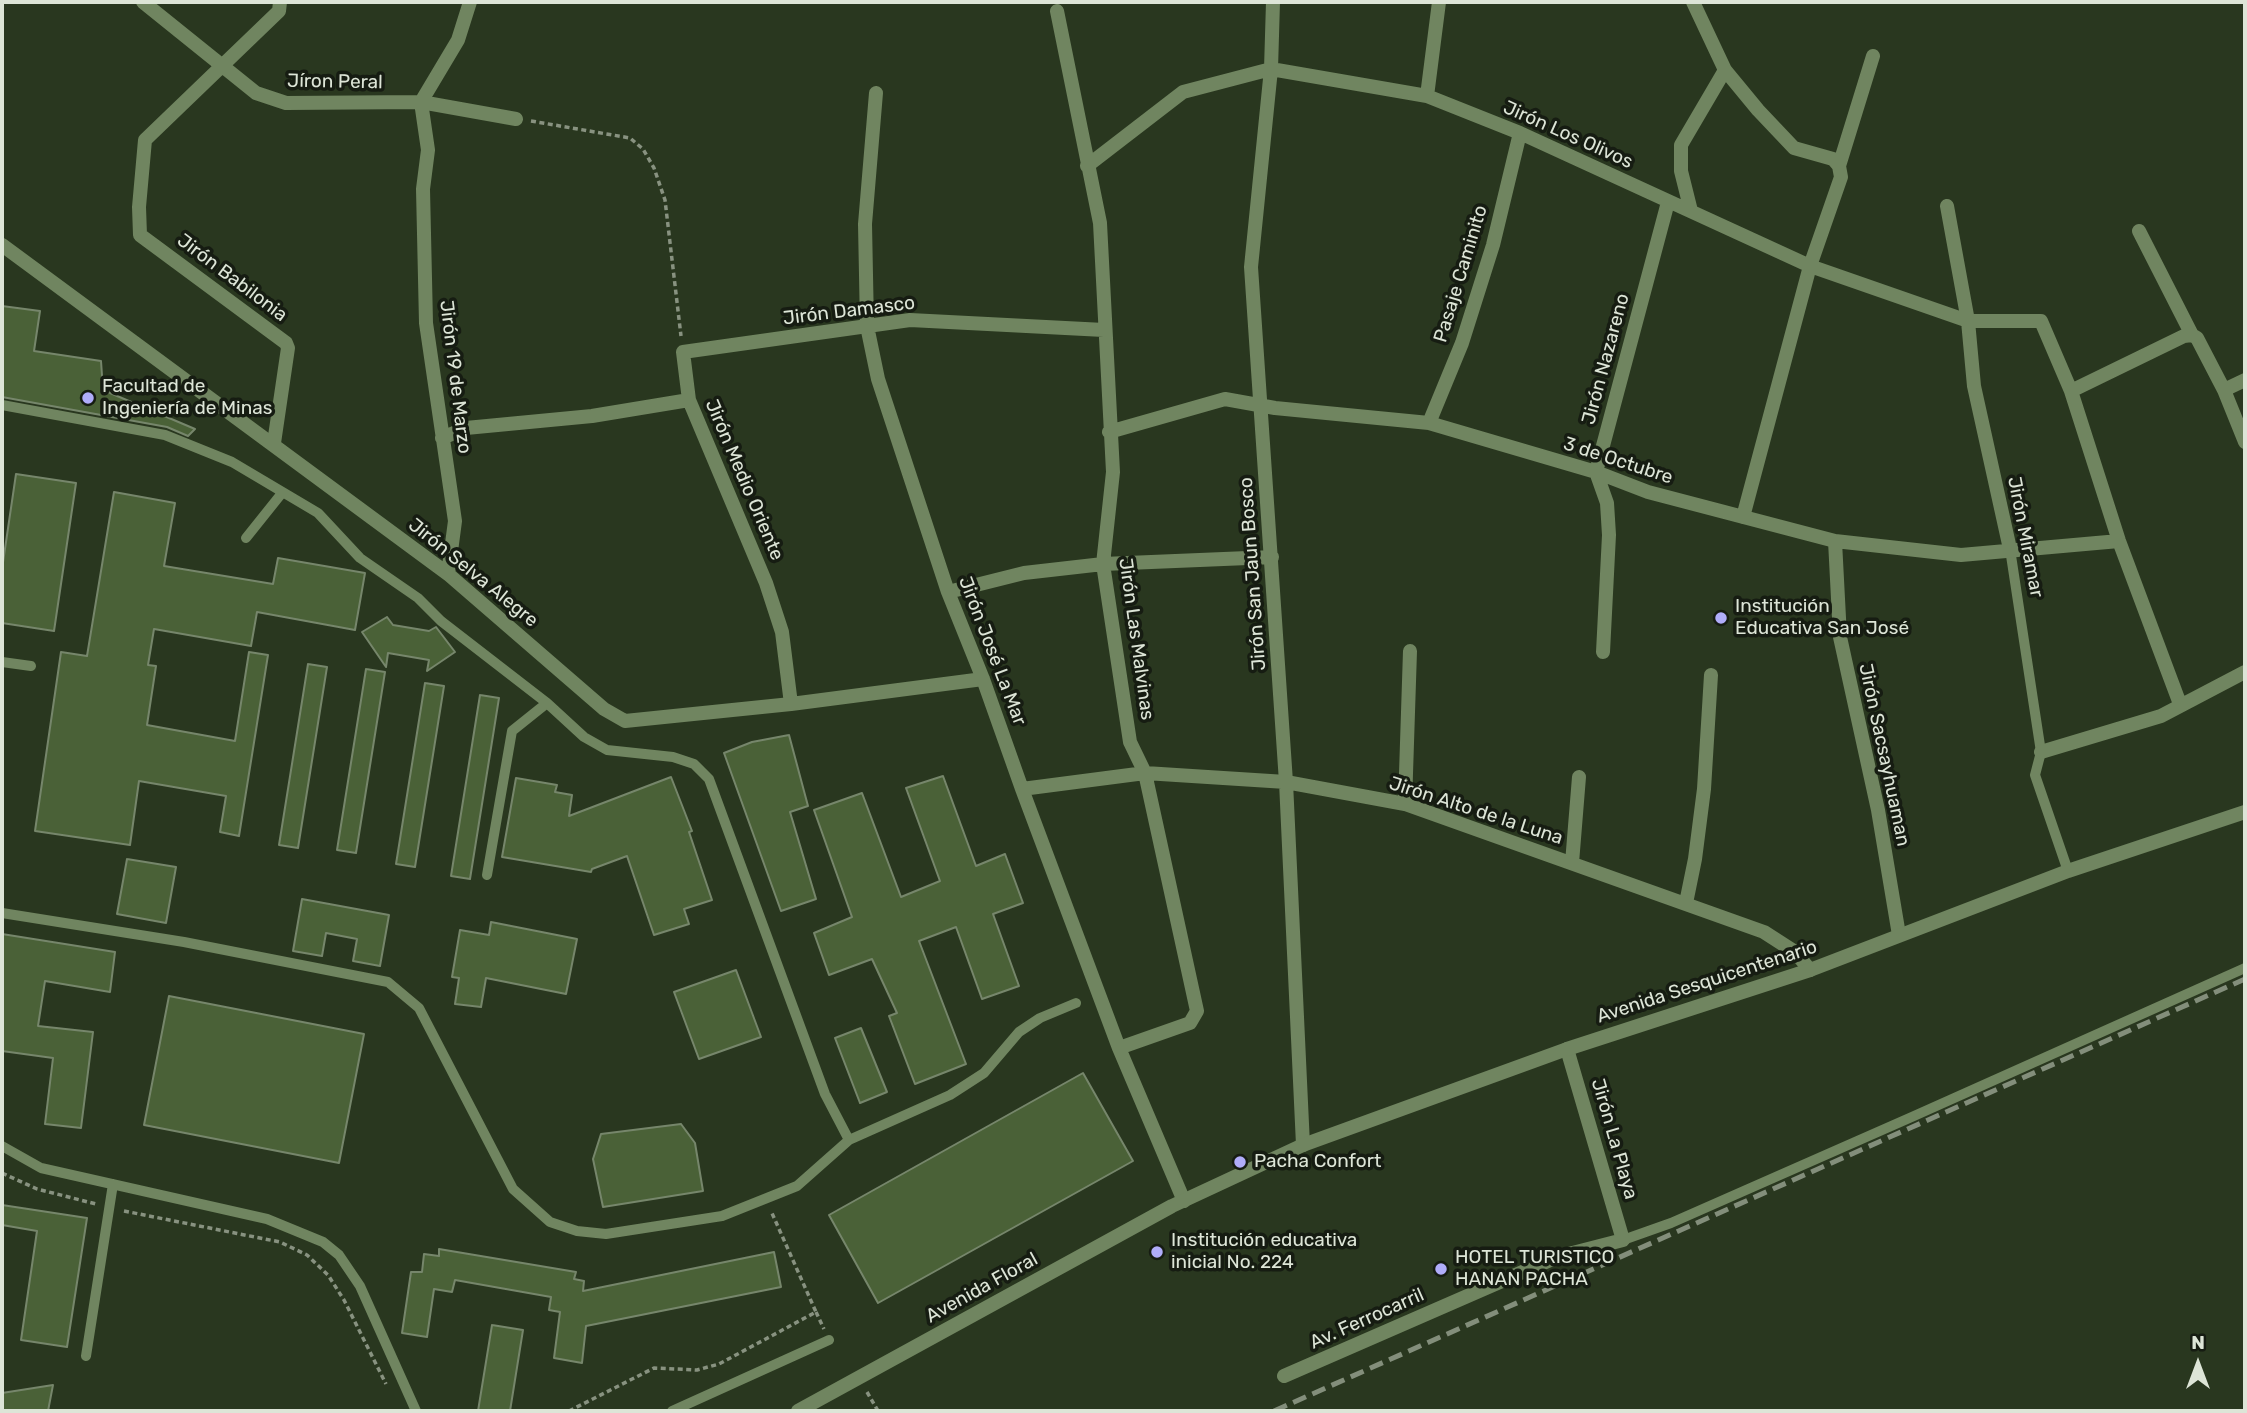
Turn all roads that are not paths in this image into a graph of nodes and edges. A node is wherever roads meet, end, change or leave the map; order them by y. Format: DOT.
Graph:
graph roads {
  1 [pos="143,2"];
  2 [pos="280,2"];
  3 [pos="470,2"];
  4 [pos="1273,2"];
  5 [pos="1439,2"];
  6 [pos="1693,2"];
  7 [pos="1057,11"];
  8 [pos="1873,56"];
  9 [pos="220,66"];
  10 [pos="1271,69"];
  11 [pos="1725,70"];
  12 [pos="876,93"];
  13 [pos="1427,96"];
  14 [pos="421,102"];
  15 [pos="516,119"];
  16 [pos="1520,133"];
  17 [pos="1087,166"];
  18 [pos="1840,171"];
  19 [pos="1668,202"];
  20 [pos="1947,206"];
  21 [pos="1691,212"];
  22 [pos="2139,231"];
  23 [pos="2,245"];
  24 [pos="1810,266"];
  25 [pos="1968,320"];
  26 [pos="867,326"];
  27 [pos="1104,330"];
  28 [pos="2192,335"];
  29 [pos="683,352"];
  30 [pos="2245,380"];
  31 [pos="2224,390"];
  32 [pos="2071,391"];
  33 [pos="689,400"];
  34 [pos="1260,403"];
  35 [pos="2,405"];
  36 [pos="1429,423"];
  37 [pos="1109,432"];
  38 [pos="442,438"];
  39 [pos="2245,442"];
  40 [pos="274,443"];
  41 [pos="1596,472"];
  42 [pos="282,493"];
  43 [pos="1743,517"];
  44 [pos="246,538"];
  45 [pos="1835,541"];
  46 [pos="2119,541"];
  47 [pos="2010,549"];
  48 [pos="1272,556"];
  49 [pos="1103,564"];
  50 [pos="448,574"];
  51 [pos="948,592"];
  52 [pos="1410,651"];
  53 [pos="1603,652"];
  54 [pos="2,662"];
  55 [pos="31,666"];
  56 [pos="2245,672"];
  57 [pos="1711,675"];
  58 [pos="984,679"];
  59 [pos="547,704"];
  60 [pos="791,704"];
  61 [pos="2180,704"];
  62 [pos="2041,752"];
  63 [pos="1145,773"];
  64 [pos="1579,777"];
  65 [pos="1286,782"];
  66 [pos="1022,789"];
  67 [pos="1405,804"];
  68 [pos="2245,812"];
  69 [pos="1572,863"];
  70 [pos="2068,871"];
  71 [pos="487,875"];
  72 [pos="1686,902"];
  73 [pos="2,913"];
  74 [pos="1899,935"];
  75 [pos="2245,968"];
  76 [pos="1810,970"];
  77 [pos="1076,1003"];
  78 [pos="1119,1048"];
  79 [pos="1567,1049"];
  80 [pos="849,1140"];
  81 [pos="1303,1145"];
  82 [pos="2,1146"];
  83 [pos="113,1184"];
  84 [pos="1184,1200"];
  85 [pos="1623,1240"];
  86 [pos="829,1340"];
  87 [pos="86,1356"];
  88 [pos="1284,1376"];
  89 [pos="416,1411"];
  90 [pos="672,1411"];
  91 [pos="798,1411"];
  1 -- 9 [label="street, Jíron Peral"];
  2 -- 9 [label="street"];
  3 -- 14 [label="street"];
  4 -- 10 [label="street, Jirón San Jaun Bosco"];
  5 -- 13 [label="street"];
  6 -- 11 [label="street"];
  7 -- 17 [label="street, Jirón Las Malvinas"];
  8 -- 18 [label="street"];
  9 -- 14 [label="street, Jíron Peral"];
  9 -- 40 [label="street, Jirón Babilonia"];
  10 -- 13 [label="street, Jirón Los Olivos"];
  10 -- 17 [label="street, Jirón Los Olivos"];
  10 -- 34 [label="street, Jirón San Jaun Bosco"];
  11 -- 18 [label="street"];
  11 -- 21 [label="street"];
  12 -- 26 [label="street, Jirón José La Mar"];
  13 -- 16 [label="street, Jirón Los Olivos"];
  14 -- 15 [label="street, Jíron Peral"];
  14 -- 38 [label="street, Jirón 19 de Marzo"];
  16 -- 19 [label="street, Jirón Los Olivos"];
  16 -- 36 [label="street, Pasaje Caminito"];
  17 -- 27 [label="street, Jirón Las Malvinas"];
  18 -- 24 [label="street"];
  19 -- 21 [label="street, Jirón Los Olivos"];
  19 -- 41 [label="street, Jirón Nazareno"];
  20 -- 25 [label="street, Jirón Miramar"];
  21 -- 24 [label="street, Jirón Los Olivos"];
  22 -- 28 [label="street"];
  23 -- 40 [label="street, Jirón Selva Alegre"];
  24 -- 25 [label="street, Jirón Los Olivos"];
  24 -- 43 [label="street"];
  25 -- 32 [label="street, Jirón Los Olivos"];
  25 -- 47 [label="street, Jirón Miramar"];
  26 -- 27 [label="street, Jirón Damasco"];
  26 -- 29 [label="street, Jirón Damasco"];
  26 -- 51 [label="street, Jirón José La Mar"];
  27 -- 37 [label="street, Jirón Las Malvinas"];
  28 -- 31 [label="street"];
  28 -- 32 [label="street"];
  29 -- 33 [label="street, Jirón Medio Oriente"];
  30 -- 31 [label="street"];
  31 -- 39 [label="street"];
  32 -- 46 [label="street"];
  33 -- 38 [label="street"];
  33 -- 60 [label="street, Jirón Medio Oriente"];
  34 -- 36 [label="street, 3 de Octubre"];
  34 -- 37 [label="street, 3 de Octubre"];
  34 -- 48 [label="street, Jirón San Jaun Bosco"];
  35 -- 42 [label="lane"];
  36 -- 41 [label="street, 3 de Octubre"];
  37 -- 49 [label="street, Jirón Las Malvinas"];
  38 -- 50 [label="street, Jirón 19 de Marzo"];
  40 -- 50 [label="street, Jirón Selva Alegre"];
  41 -- 43 [label="street, 3 de Octubre"];
  41 -- 53 [label="street"];
  42 -- 44 [label="lane"];
  42 -- 59 [label="lane"];
  43 -- 45 [label="street, 3 de Octubre"];
  45 -- 47 [label="street, 3 de Octubre"];
  45 -- 74 [label="street, Jirón Sacsayhuaman"];
  46 -- 47 [label="street, 3 de Octubre"];
  46 -- 61 [label="street"];
  47 -- 62 [label="lane, Jirón Miramar"];
  48 -- 49 [label="street"];
  48 -- 65 [label="street, Jirón San Jaun Bosco"];
  49 -- 51 [label="street"];
  49 -- 63 [label="street, Jirón Las Malvinas"];
  50 -- 60 [label="street, Jirón Selva Alegre"];
  51 -- 58 [label="street, Jirón José La Mar"];
  52 -- 67 [label="street"];
  54 -- 55 [label="lane"];
  56 -- 61 [label="street"];
  57 -- 72 [label="street"];
  58 -- 60 [label="street, Jirón Selva Alegre"];
  58 -- 66 [label="street, Jirón José La Mar"];
  59 -- 71 [label="lane"];
  59 -- 80 [label="lane"];
  61 -- 62 [label="street"];
  62 -- 70 [label="lane, Jirón Miramar"];
  63 -- 65 [label="street, Jirón Alto de la Luna"];
  63 -- 66 [label="street, Jirón Alto de la Luna"];
  63 -- 78 [label="street, Jirón Las Malvinas"];
  64 -- 69 [label="street"];
  65 -- 67 [label="street, Jirón Alto de la Luna"];
  65 -- 81 [label="street, Jirón San Jaun Bosco"];
  66 -- 78 [label="street, Jirón José La Mar"];
  67 -- 69 [label="street, Jirón Alto de la Luna"];
  68 -- 70 [label="street, Avenida Sesquicentenario"];
  69 -- 72 [label="street, Jirón Alto de la Luna"];
  70 -- 74 [label="street, Avenida Sesquicentenario"];
  72 -- 76 [label="street, Jirón Alto de la Luna"];
  73 -- 80 [label="lane"];
  74 -- 76 [label="street, Avenida Sesquicentenario"];
  75 -- 85 [label="lane"];
  76 -- 79 [label="street, Avenida Sesquicentenario"];
  77 -- 80 [label="lane"];
  78 -- 84 [label="street, Jirón José La Mar"];
  79 -- 81 [label="street, Avenida Sesquicentenario"];
  79 -- 85 [label="street, Jirón La Playa"];
  81 -- 84 [label="street, Avenida Sesquicentenario"];
  82 -- 83 [label="lane"];
  83 -- 87 [label="lane"];
  83 -- 89 [label="lane"];
  84 -- 91 [label="street, Avenida Floral"];
  85 -- 88 [label="street, Av. Ferrocarril"];
  86 -- 90 [label="lane"];
}
